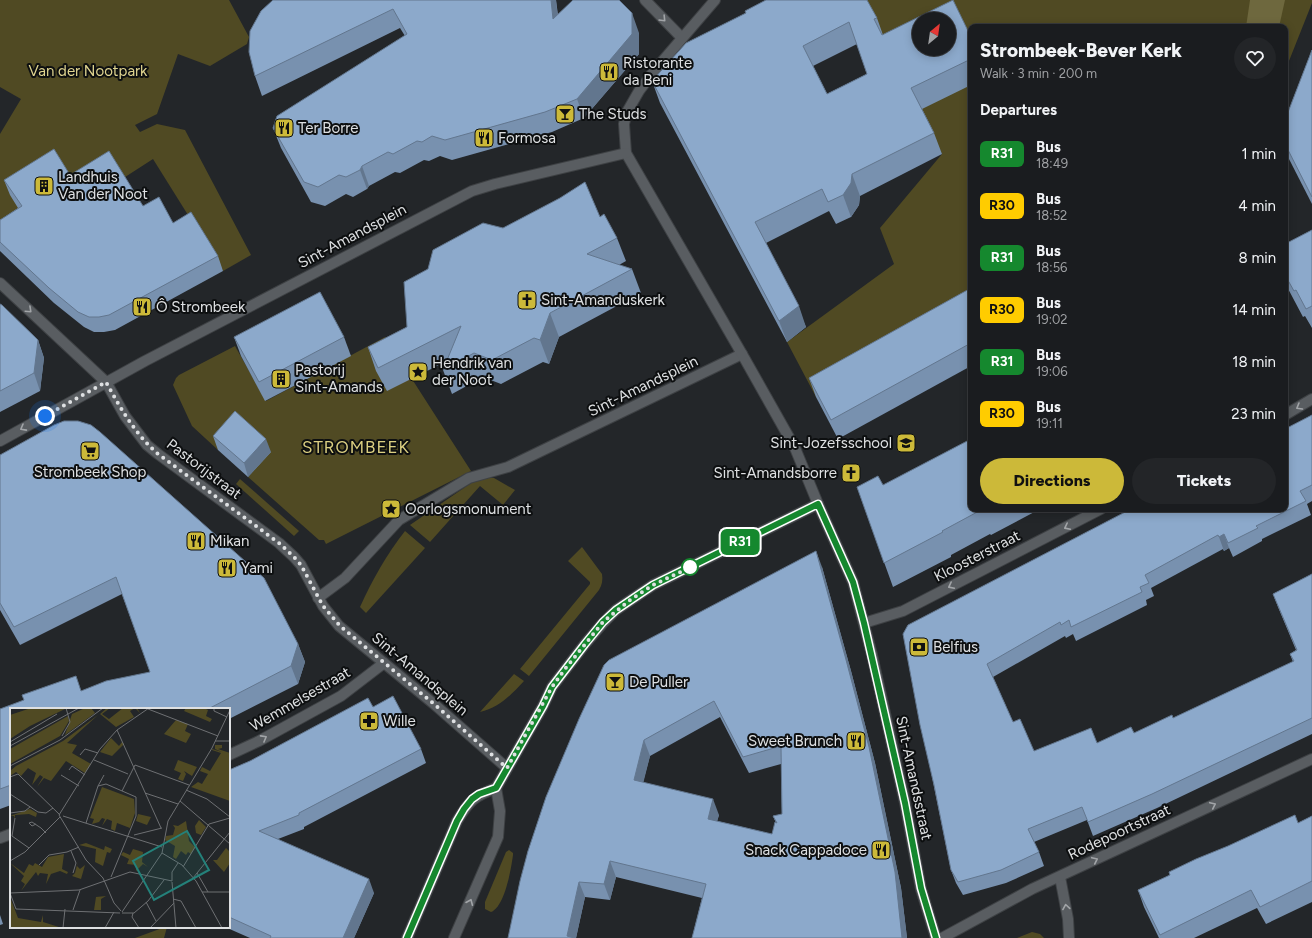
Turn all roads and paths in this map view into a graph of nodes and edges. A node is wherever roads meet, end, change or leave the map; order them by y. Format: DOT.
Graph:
graph roads {
  1 [pos="645,0"];
  2 [pos="715,0"];
  3 [pos="682,38"];
  4 [pos="626,153"];
  5 [pos="0,283"];
  6 [pos="742,354"];
  7 [pos="106,382"];
  8 [pos="1312,399"];
  9 [pos="1288,412"];
  10 [pos="0,441"];
  11 [pos="818,504"];
  12 [pos="1095,512"];
  13 [pos="301,565"];
  14 [pos="318,598"];
  15 [pos="864,623"];
  16 [pos="384,663"];
  17 [pos="230,755"];
  18 [pos="1312,759"];
  19 [pos="507,768"];
  20 [pos="496,788"];
  21 [pos="10,834"];
  22 [pos="0,838"];
  23 [pos="1060,877"];
  24 [pos="407,938"];
  25 [pos="454,938"];
  26 [pos="936,938"];
  27 [pos="942,938"];
  28 [pos="1069,938"];
  1 -- 3 [label="street, one-way"];
  2 -- 3 [label="street"];
  3 -- 4 [label="street"];
  4 -- 6 [label="street"];
  4 -- 7 [label="street, Sint-Amandsplein"];
  5 -- 7 [label="street, Pastorijstraat, one-way"];
  6 -- 11 [label="street"];
  6 -- 14 [label="street, Sint-Amandsplein"];
  7 -- 10 [label="street, Sint-Amandsplein, one-way"];
  7 -- 13 [label="street, Pastorijstraat"];
  8 -- 9 [label="street, one-way"];
  11 -- 15 [label="street"];
  11 -- 19 [label="street"];
  12 -- 15 [label="street, Kloosterstraat, one-way"];
  13 -- 14 [label="street, Sint-Amandsplein"];
  14 -- 16 [label="street, Sint-Amandsplein"];
  15 -- 26 [label="street, Sint-Amandsstraat"];
  17 -- 16 [label="street, Wemmelsestraat, one-way"];
  16 -- 19 [label="street, Sint-Amandsplein"];
  23 -- 18 [label="street, Rodepoortstraat, one-way"];
  19 -- 20 [label="street"];
  20 -- 24 [label="street"];
  25 -- 20 [label="street, one-way"];
  21 -- 22 [label="street"];
  23 -- 27 [label="street, Rodepoortstraat"];
  28 -- 23 [label="street, one-way"];
}
